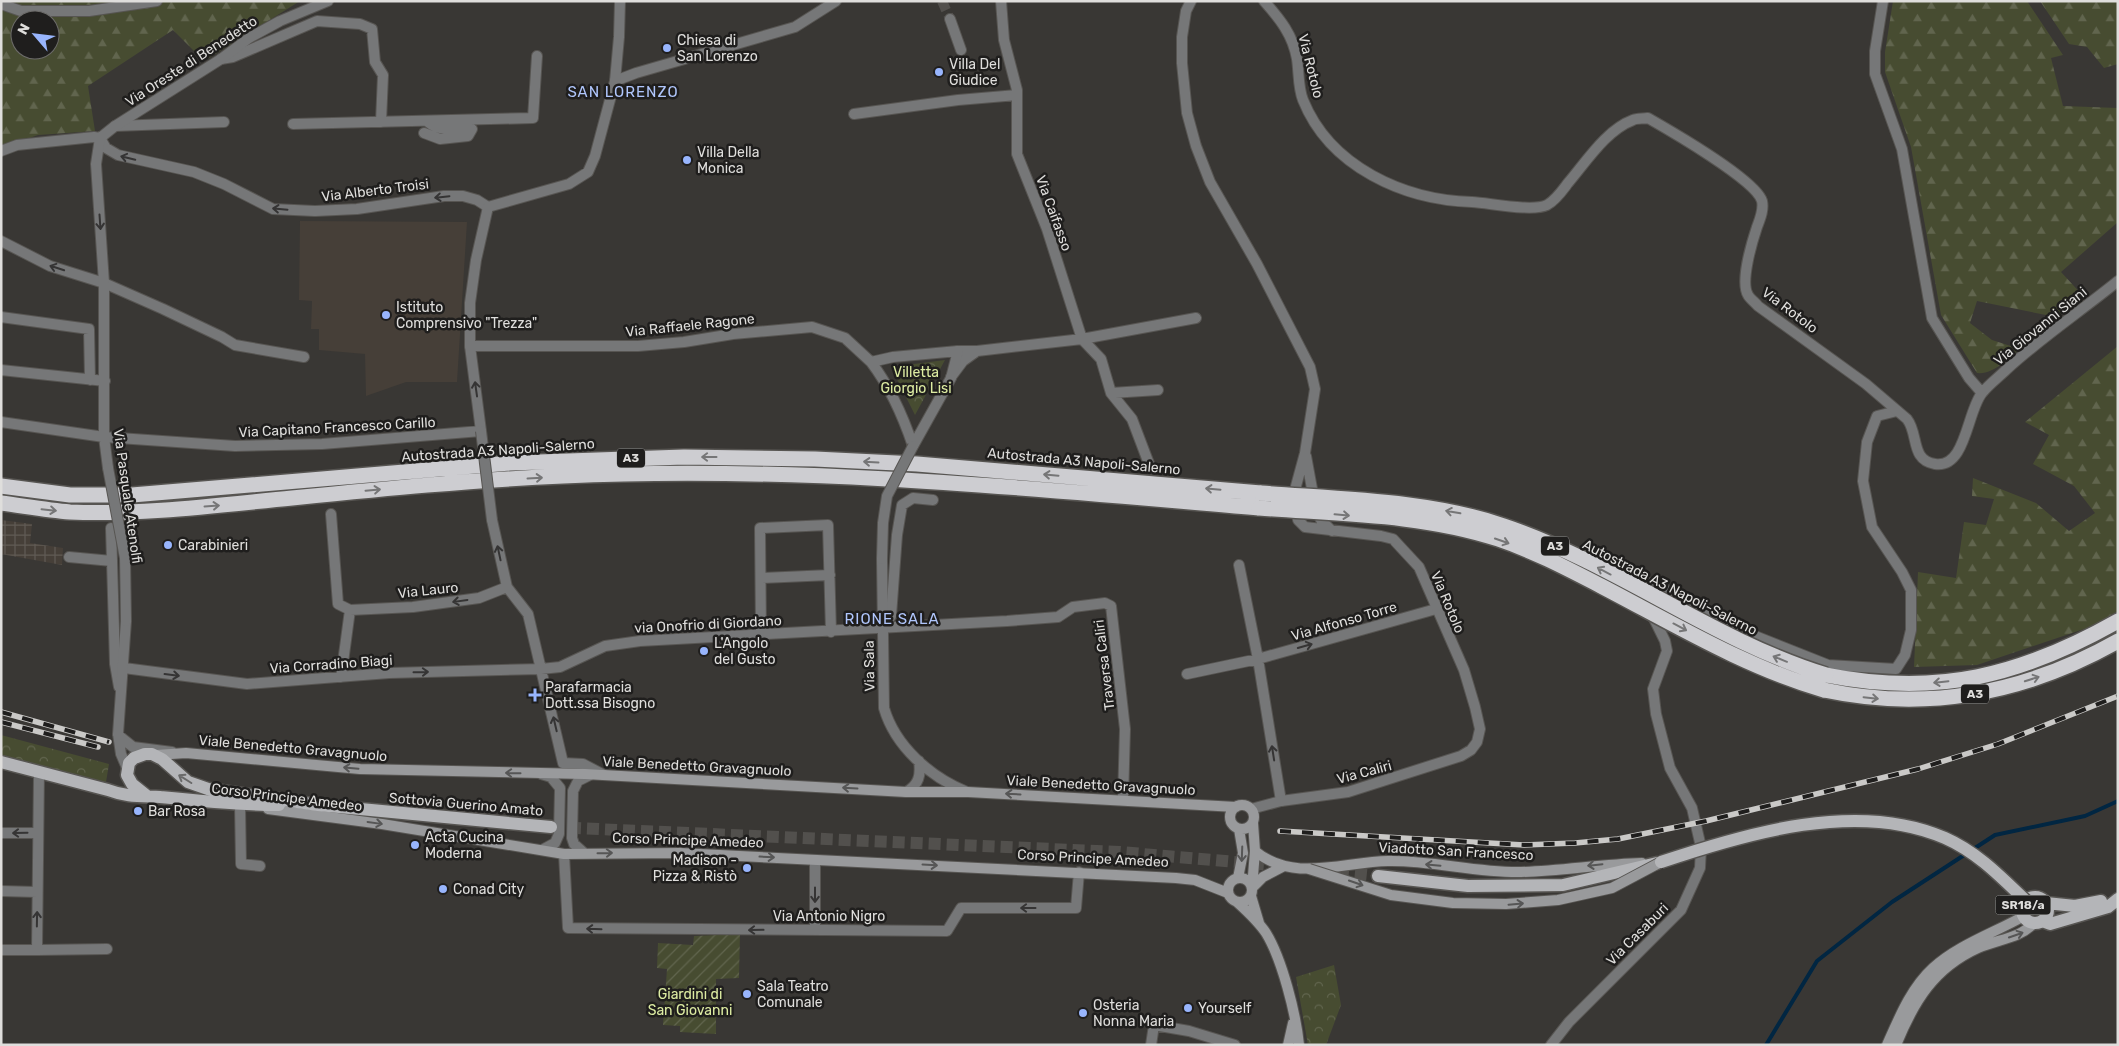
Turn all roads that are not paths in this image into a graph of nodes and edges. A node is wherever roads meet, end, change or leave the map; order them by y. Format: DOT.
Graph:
graph roads {
  1 [pos="157,1"];
  2 [pos="328,1"];
  3 [pos="620,1"];
  4 [pos="836,1"];
  5 [pos="1001,1"];
  6 [pos="1191,1"];
  7 [pos="1264,1"];
  8 [pos="1883,1"];
  9 [pos="1,4"];
  10 [pos="950,19"];
  11 [pos="961,50"];
  12 [pos="536,56"];
  13 [pos="221,59"];
  14 [pos="615,81"];
  15 [pos="1017,95"];
  16 [pos="854,114"];
  17 [pos="427,121"];
  18 [pos="224,122"];
  19 [pos="381,122"];
  20 [pos="293,124"];
  21 [pos="115,126"];
  22 [pos="424,133"];
  23 [pos="100,138"];
  24 [pos="1,150"];
  25 [pos="488,207"];
  26 [pos="1,241"];
  27 [pos="2118,281"];
  28 [pos="104,283"];
  29 [pos="1,317"];
  30 [pos="1196,318"];
  31 [pos="1082,339"];
  32 [pos="470,346"];
  33 [pos="958,351"];
  34 [pos="977,351"];
  35 [pos="304,357"];
  36 [pos="872,362"];
  37 [pos="1,370"];
  38 [pos="951,378"];
  39 [pos="90,380"];
  40 [pos="105,382"];
  41 [pos="1158,390"];
  42 [pos="1112,393"];
  43 [pos="1982,393"];
  44 [pos="1897,410"];
  45 [pos="1,422"];
  46 [pos="481,431"];
  47 [pos="104,437"];
  48 [pos="913,446"];
  49 [pos="1305,452"];
  50 [pos="1151,469"];
  51 [pos="1,486"];
  52 [pos="933,500"];
  53 [pos="1260,500"];
  54 [pos="1,503"];
  55 [pos="331,514"];
  56 [pos="111,528"];
  57 [pos="1332,531"];
  58 [pos="69,557"];
  59 [pos="112,561"];
  60 [pos="1239,565"];
  61 [pos="830,575"];
  62 [pos="761,578"];
  63 [pos="507,587"];
  64 [pos="1436,609"];
  65 [pos="350,610"];
  66 [pos="1007,621"];
  67 [pos="2118,622"];
  68 [pos="882,628"];
  69 [pos="831,632"];
  70 [pos="761,635"];
  71 [pos="2118,641"];
  72 [pos="1258,659"];
  73 [pos="124,668"];
  74 [pos="541,669"];
  75 [pos="1186,674"];
  76 [pos="341,677"];
  77 [pos="120,693"];
  78 [pos="118,734"];
  79 [pos="1477,742"];
  80 [pos="151,752"];
  81 [pos="1,762"];
  82 [pos="919,762"];
  83 [pos="39,772"];
  84 [pos="127,772"];
  85 [pos="540,773"];
  86 [pos="592,774"];
  87 [pos="604,775"];
  88 [pos="108,790"];
  89 [pos="906,792"];
  90 [pos="968,792"];
  91 [pos="147,796"];
  92 [pos="1123,800"];
  93 [pos="1281,801"];
  94 [pos="240,805"];
  95 [pos="318,805"];
  96 [pos="1236,807"];
  97 [pos="1251,809"];
  98 [pos="1253,824"];
  99 [pos="551,827"];
  100 [pos="1239,829"];
  101 [pos="1,833"];
  102 [pos="38,833"];
  103 [pos="542,850"];
  104 [pos="1255,851"];
  105 [pos="584,853"];
  106 [pos="564,854"];
  107 [pos="815,860"];
  108 [pos="1661,862"];
  109 [pos="260,866"];
  110 [pos="1284,866"];
  111 [pos="1309,869"];
  112 [pos="1079,872"];
  113 [pos="1378,876"];
  114 [pos="1238,878"];
  115 [pos="1,891"];
  116 [pos="37,892"];
  117 [pos="1252,892"];
  118 [pos="1228,894"];
  119 [pos="2118,895"];
  120 [pos="2118,899"];
  121 [pos="2026,901"];
  122 [pos="1237,902"];
  123 [pos="2046,903"];
  124 [pos="2033,920"];
  125 [pos="1259,924"];
  126 [pos="815,929"];
  127 [pos="107,949"];
  128 [pos="1,950"];
  129 [pos="37,950"];
  130 [pos="1294,1019"];
  131 [pos="1151,1045"];
  132 [pos="1235,1045"];
  133 [pos="1288,1045"];
  134 [pos="1298,1045"];
  135 [pos="1552,1045"];
  136 [pos="1887,1045"];
  137 [pos="1896,1045"];
  1 -- 9 [label="street"];
  2 -- 13 [label="street, Via Oreste di Benedetto"];
  3 -- 14 [label="street"];
  4 -- 14 [label="street"];
  5 -- 15 [label="street, Via Caifasso"];
  6 -- 49 [label="street, Via Rotolo"];
  7 -- 44 [label="street, Via Rotolo"];
  8 -- 43 [label="street"];
  10 -- 11 [label="street"];
  12 -- 17 [label="street"];
  13 -- 19 [label="street"];
  13 -- 21 [label="street, Via Oreste di Benedetto"];
  14 -- 25 [label="street"];
  15 -- 16 [label="street"];
  15 -- 31 [label="street, Via Caifasso"];
  17 -- 19 [label="street"];
  17 -- 22 [label="street"];
  18 -- 21 [label="street"];
  19 -- 20 [label="street"];
  21 -- 23 [label="street, Via Oreste di Benedetto"];
  23 -- 24 [label="street"];
  25 -- 23 [label="street, Via Alberto Troisi, one-way"];
  23 -- 28 [label="street, Via Pasquale Atenolfi, one-way"];
  25 -- 32 [label="street"];
  28 -- 26 [label="street, one-way"];
  27 -- 43 [label="street, Via Giovanni Siani"];
  28 -- 35 [label="street"];
  28 -- 40 [label="street, Via Pasquale Atenolfi"];
  29 -- 39 [label="street"];
  30 -- 31 [label="street"];
  31 -- 34 [label="street"];
  31 -- 42 [label="street"];
  32 -- 36 [label="street, Via Raffaele Ragone"];
  46 -- 32 [label="street, one-way"];
  33 -- 34 [label="street"];
  33 -- 36 [label="street"];
  33 -- 38 [label="street"];
  34 -- 38 [label="street"];
  36 -- 48 [label="street, Via Raffaele Ragone"];
  37 -- 39 [label="street"];
  38 -- 48 [label="street"];
  39 -- 40 [label="street"];
  40 -- 47 [label="street, Via Pasquale Atenolfi"];
  41 -- 42 [label="street"];
  42 -- 50 [label="street"];
  43 -- 44 [label="street, Via Rotolo"];
  44 -- 135 [label="street, Via Casaburi"];
  45 -- 47 [label="street, Via Capitano Francesco Carillo"];
  46 -- 47 [label="street, Via Capitano Francesco Carillo"];
  63 -- 46 [label="street, one-way, bridge"];
  47 -- 73 [label="street, Via Pasquale Atenolfi, bridge"];
  48 -- 68 [label="street, Via Sala, bridge"];
  49 -- 57 [label="street, Via Rotolo"];
  49 -- 57 [label="street, Via Rotolo"];
  53 -- 51 [label="highway, Autostrada A3 Napoli-Salerno / A3, one-way"];
  52 -- 68 [label="street"];
  54 -- 53 [label="highway, Autostrada A3 Napoli-Salerno / A3, one-way"];
  67 -- 53 [label="highway, Autostrada A3 Napoli-Salerno / A3, one-way, bridge"];
  53 -- 71 [label="highway, Autostrada A3 Napoli-Salerno / A3, one-way, bridge"];
  55 -- 65 [label="street"];
  56 -- 59 [label="street"];
  57 -- 64 [label="street, Via Rotolo"];
  58 -- 59 [label="street"];
  59 -- 77 [label="street"];
  60 -- 72 [label="street"];
  61 -- 62 [label="street"];
  61 -- 62 [label="street"];
  61 -- 69 [label="street"];
  62 -- 70 [label="street"];
  63 -- 65 [label="street, Via Lauro, one-way"];
  63 -- 74 [label="street"];
  72 -- 64 [label="street, Via Alfonso Torre, one-way"];
  64 -- 79 [label="street, Via Rotolo"];
  65 -- 76 [label="street"];
  66 -- 68 [label="street, via Onofrio di Giordano"];
  66 -- 92 [label="street, Traversa Caliri"];
  68 -- 69 [label="street, via Onofrio di Giordano"];
  68 -- 82 [label="street, Via Sala"];
  69 -- 70 [label="street, via Onofrio di Giordano"];
  70 -- 74 [label="street, via Onofrio di Giordano"];
  72 -- 75 [label="street"];
  93 -- 72 [label="street, one-way"];
  73 -- 76 [label="street, Via Corradino Biagi, one-way"];
  73 -- 77 [label="street, Via Pasquale Atenolfi"];
  76 -- 74 [label="street, Via Corradino Biagi, one-way"];
  87 -- 74 [label="street, one-way"];
  77 -- 78 [label="street, Via Pasquale Atenolfi"];
  78 -- 80 [label="street"];
  78 -- 84 [label="street, Via Pasquale Atenolfi"];
  79 -- 93 [label="street, Via Caliri"];
  80 -- 84 [label="main road"];
  85 -- 80 [label="main road, Viale Benedetto Gravagnuolo, one-way"];
  95 -- 80 [label="main road, Sottovia Guerino Amato, one-way"];
  81 -- 83 [label="main road, Corso Principe Amedeo"];
  82 -- 89 [label="street"];
  82 -- 90 [label="street, Via Sala"];
  83 -- 88 [label="main road, Corso Principe Amedeo"];
  83 -- 102 [label="street"];
  84 -- 88 [label="main road"];
  84 -- 91 [label="main road"];
  85 -- 86 [label="main road, Viale Benedetto Gravagnuolo"];
  85 -- 103 [label="street"];
  86 -- 87 [label="main road, Viale Benedetto Gravagnuolo"];
  86 -- 105 [label="street"];
  89 -- 87 [label="main road, Viale Benedetto Gravagnuolo, one-way"];
  88 -- 91 [label="main road, Corso Principe Amedeo"];
  89 -- 90 [label="main road, Viale Benedetto Gravagnuolo"];
  92 -- 90 [label="main road, Viale Benedetto Gravagnuolo, one-way"];
  91 -- 94 [label="main road, Corso Principe Amedeo"];
  92 -- 96 [label="main road, Viale Benedetto Gravagnuolo"];
  93 -- 97 [label="street, Via Caliri"];
  94 -- 95 [label="main road, Sottovia Guerino Amato"];
  94 -- 103 [label="main road, Corso Principe Amedeo, one-way"];
  94 -- 109 [label="street"];
  95 -- 99 [label="main road, Sottovia Guerino Amato"];
  96 -- 97 [label="main road, Via Caliri"];
  96 -- 100 [label="main road"];
  97 -- 98 [label="main road"];
  98 -- 100 [label="main road"];
  98 -- 104 [label="main road"];
  100 -- 114 [label="main road, one-way"];
  102 -- 101 [label="street, one-way"];
  102 -- 116 [label="street"];
  103 -- 106 [label="main road, Corso Principe Amedeo"];
  104 -- 110 [label="main road, Viadotto San Francesco"];
  104 -- 117 [label="main road"];
  105 -- 106 [label="main road, Corso Principe Amedeo"];
  105 -- 107 [label="main road, Corso Principe Amedeo, one-way"];
  126 -- 106 [label="street, Via Antonio Nigro, one-way"];
  107 -- 112 [label="main road, Corso Principe Amedeo, one-way"];
  107 -- 126 [label="street, one-way"];
  108 -- 111 [label="main road, Viadotto San Francesco, one-way, bridge"];
  111 -- 108 [label="main road, Viadotto San Francesco, one-way, bridge"];
  108 -- 113 [label="main road"];
  108 -- 121 [label="main road, Viadotto San Francesco, bridge"];
  110 -- 111 [label="main road, Viadotto San Francesco"];
  110 -- 117 [label="main road"];
  112 -- 118 [label="main road, Corso Principe Amedeo"];
  112 -- 126 [label="street, Via Antonio Nigro, one-way"];
  114 -- 117 [label="main road"];
  114 -- 118 [label="main road"];
  115 -- 116 [label="street"];
  129 -- 116 [label="street, one-way"];
  117 -- 122 [label="main road"];
  117 -- 125 [label="main road, Corso Principe Amedeo"];
  118 -- 122 [label="main road, Corso Principe Amedeo"];
  119 -- 123 [label="main road, SR18/a"];
  120 -- 124 [label="main road"];
  121 -- 123 [label="main road, SR18/a"];
  121 -- 124 [label="main road, SR18/a"];
  122 -- 125 [label="main road, Corso Principe Amedeo"];
  123 -- 124 [label="main road, SR18/a"];
  124 -- 136 [label="main road, SR18/a"];
  137 -- 124 [label="main road, SR18/a, one-way"];
  125 -- 130 [label="main road, Corso Principe Amedeo"];
  127 -- 129 [label="street"];
  128 -- 129 [label="street"];
  130 -- 133 [label="main road, Corso Principe Amedeo"];
  130 -- 134 [label="main road, Corso Principe Amedeo"];
  131 -- 132 [label="street"];
  133 -- 134 [label="main road"];
}
